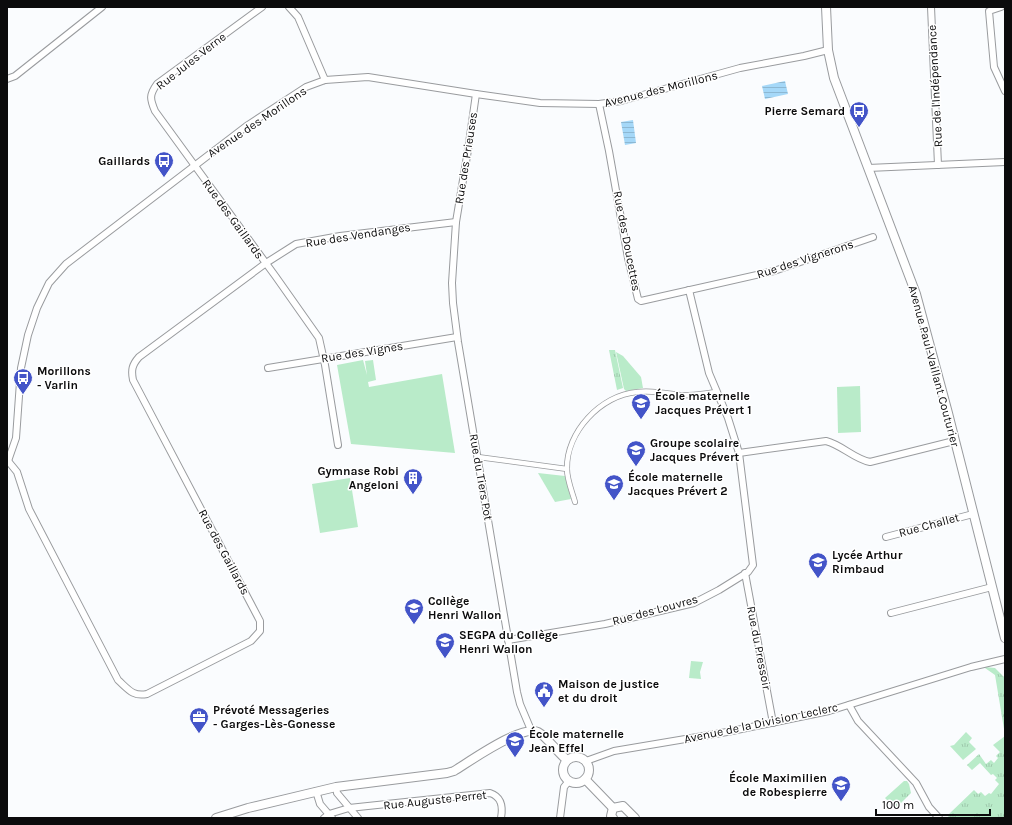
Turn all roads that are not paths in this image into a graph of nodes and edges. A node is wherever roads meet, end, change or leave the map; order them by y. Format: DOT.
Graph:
graph roads {
  1 [pos="102,7"];
  2 [pos="262,7"];
  3 [pos="290,7"];
  4 [pos="826,7"];
  5 [pos="931,7"];
  6 [pos="1001,7"];
  7 [pos="828,50"];
  8 [pos="7,79"];
  9 [pos="325,80"];
  10 [pos="1005,91"];
  11 [pos="476,94"];
  12 [pos="599,104"];
  13 [pos="1005,162"];
  14 [pos="938,165"];
  15 [pos="194,166"];
  16 [pos="868,168"];
  17 [pos="456,222"];
  18 [pos="873,237"];
  19 [pos="266,263"];
  20 [pos="689,290"];
  21 [pos="457,337"];
  22 [pos="324,358"];
  23 [pos="268,368"];
  24 [pos="717,392"];
  25 [pos="954,441"];
  26 [pos="338,445"];
  27 [pos="739,453"];
  28 [pos="478,457"];
  29 [pos="8,461"];
  30 [pos="567,469"];
  31 [pos="575,502"];
  32 [pos="973,514"];
  33 [pos="886,537"];
  34 [pos="745,573"];
  35 [pos="992,587"];
  36 [pos="891,613"];
  37 [pos="1005,638"];
  38 [pos="508,640"];
  39 [pos="1005,659"];
  40 [pos="849,705"];
  41 [pos="773,723"];
  42 [pos="531,730"];
  43 [pos="567,760"];
  44 [pos="586,761"];
  45 [pos="585,780"];
  46 [pos="568,781"];
  47 [pos="336,787"];
  48 [pos="316,792"];
  49 [pos="349,808"];
  50 [pos="613,808"];
  51 [pos="328,817"];
  52 [pos="216,818"];
  53 [pos="358,818"];
  54 [pos="501,818"];
  55 [pos="560,818"];
  56 [pos="613,818"];
  57 [pos="635,818"];
  58 [pos="940,818"];
  1 -- 8 [label="street"];
  2 -- 15 [label="street, Rue Jules Verne"];
  3 -- 9 [label="street"];
  4 -- 7 [label="street, Avenue Paul-Vaillant Couturier"];
  5 -- 14 [label="street, Rue de l'Indépendance"];
  6 -- 10 [label="street"];
  7 -- 12 [label="street, Avenue des Morillons"];
  7 -- 16 [label="street, Avenue Paul-Vaillant Couturier"];
  9 -- 11 [label="street, Avenue des Morillons"];
  9 -- 15 [label="street, Avenue des Morillons"];
  11 -- 12 [label="street, Avenue des Morillons"];
  11 -- 17 [label="street, Rue des Prieuses"];
  12 -- 20 [label="street, Rue des Doucettes"];
  13 -- 14 [label="street"];
  14 -- 16 [label="street"];
  15 -- 19 [label="street, Rue des Gaillards"];
  15 -- 29 [label="street, Avenue des Morillons"];
  16 -- 25 [label="street, Avenue Paul-Vaillant Couturier"];
  17 -- 19 [label="street, Rue des Vendanges"];
  17 -- 21 [label="street, Rue du Tiers Pot"];
  18 -- 20 [label="street, Rue des Vignerons"];
  19 -- 22 [label="street"];
  19 -- 29 [label="street, Rue des Gaillards"];
  20 -- 24 [label="street"];
  21 -- 22 [label="street, Rue des Vignes"];
  21 -- 28 [label="street, Rue du Tiers Pot"];
  22 -- 23 [label="street, Rue des Vignes"];
  22 -- 26 [label="street"];
  24 -- 27 [label="street"];
  24 -- 30 [label="street"];
  25 -- 27 [label="street"];
  25 -- 32 [label="street, Avenue Paul-Vaillant Couturier"];
  27 -- 34 [label="street"];
  28 -- 30 [label="street"];
  28 -- 38 [label="street, Rue du Tiers Pot"];
  30 -- 31 [label="street"];
  32 -- 33 [label="street, Rue Challet"];
  32 -- 35 [label="street, Avenue Paul-Vaillant Couturier"];
  34 -- 38 [label="street, Rue des Louvres"];
  34 -- 41 [label="street, Rue du Pressoir"];
  35 -- 36 [label="street"];
  35 -- 37 [label="street, Avenue Paul-Vaillant Couturier"];
  38 -- 42 [label="street, Rue du Tiers Pot"];
  39 -- 40 [label="street, Avenue de la Division Leclerc"];
  40 -- 41 [label="street, Avenue de la Division Leclerc"];
  40 -- 58 [label="street"];
  41 -- 44 [label="street, Avenue de la Division Leclerc"];
  42 -- 43 [label="street"];
  42 -- 47 [label="street"];
  43 -- 44 [label="street"];
  43 -- 46 [label="street"];
  44 -- 45 [label="street"];
  45 -- 46 [label="street"];
  45 -- 50 [label="street"];
  46 -- 55 [label="street"];
  47 -- 48 [label="street"];
  47 -- 49 [label="street"];
  48 -- 51 [label="street"];
  48 -- 52 [label="street"];
  49 -- 51 [label="street, Rue Auguste Perret"];
  49 -- 53 [label="street"];
  49 -- 54 [label="street, Rue Auguste Perret"];
  50 -- 56 [label="street"];
  50 -- 57 [label="street"];
}
